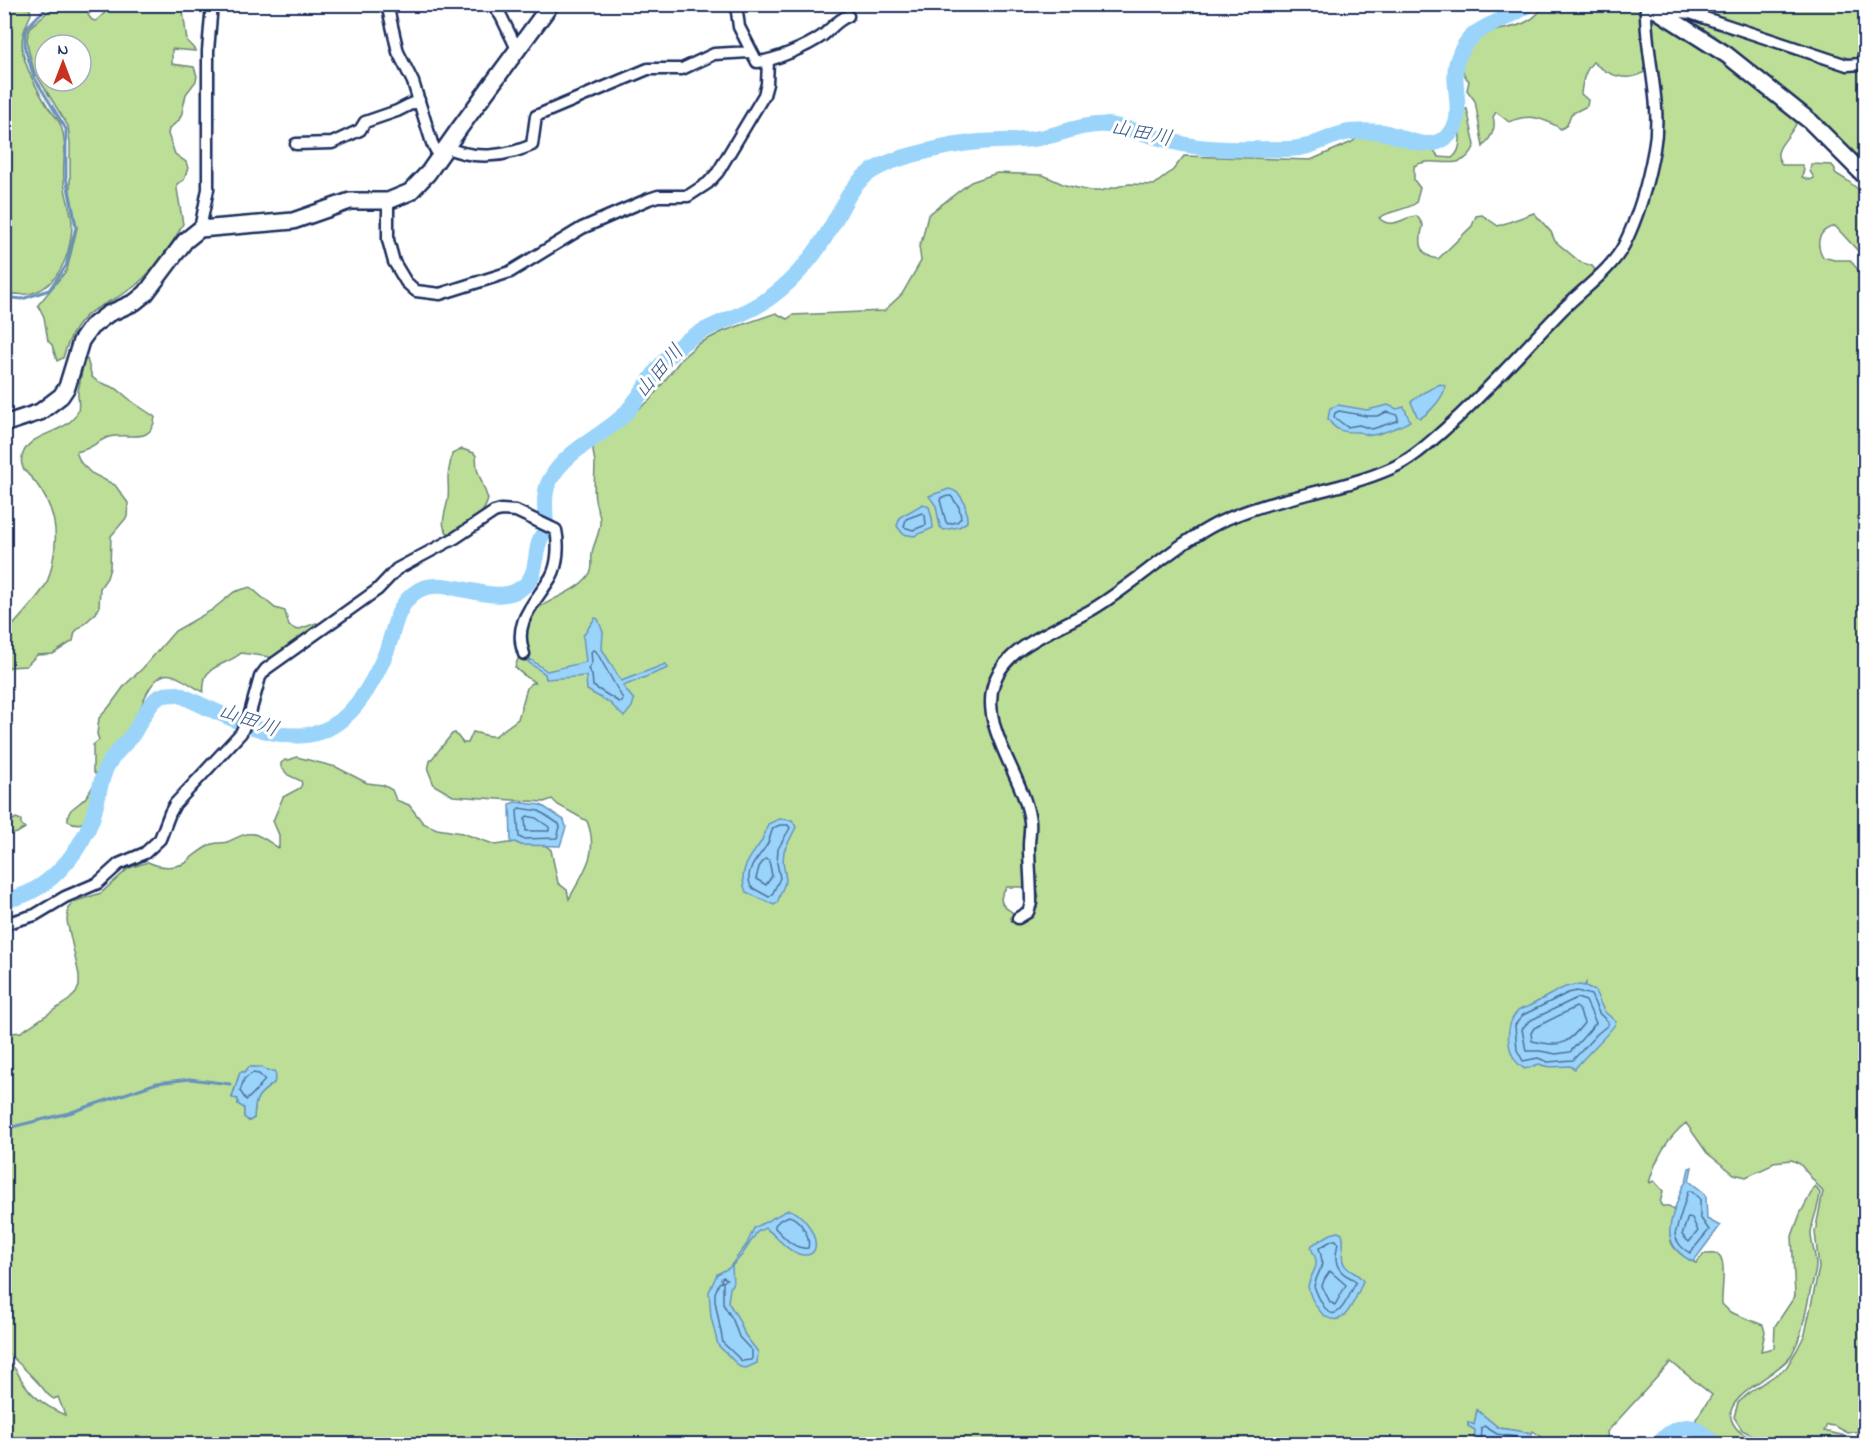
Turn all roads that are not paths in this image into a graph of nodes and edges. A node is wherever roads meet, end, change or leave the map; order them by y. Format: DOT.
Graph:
graph roads {
  1 [pos="212,4"];
  2 [pos="387,4"];
  3 [pos="492,4"];
  4 [pos="550,4"];
  5 [pos="736,4"];
  6 [pos="1648,6"];
  7 [pos="848,16"];
  8 [pos="1866,46"];
  9 [pos="517,49"];
  10 [pos="750,52"];
  11 [pos="768,61"];
  12 [pos="419,100"];
  13 [pos="296,144"];
  14 [pos="442,152"];
  15 [pos="1866,177"];
  16 [pos="388,201"];
  17 [pos="200,229"];
  18 [pos="4,424"];
  19 [pos="524,654"];
  20 [pos="1018,918"];
  21 [pos="4,924"];
  1 -- 17 [label="street"];
  2 -- 12 [label="street"];
  3 -- 9 [label="street"];
  4 -- 9 [label="main road"];
  5 -- 10 [label="street"];
  6 -- 8 [label="street"];
  6 -- 15 [label="main road"];
  6 -- 20 [label="street"];
  7 -- 11 [label="street"];
  9 -- 14 [label="main road"];
  10 -- 11 [label="street"];
  10 -- 14 [label="street"];
  11 -- 16 [label="street"];
  12 -- 13 [label="street"];
  12 -- 14 [label="street"];
  14 -- 16 [label="main road"];
  16 -- 17 [label="main road"];
  17 -- 18 [label="main road"];
  19 -- 21 [label="street"];
}
